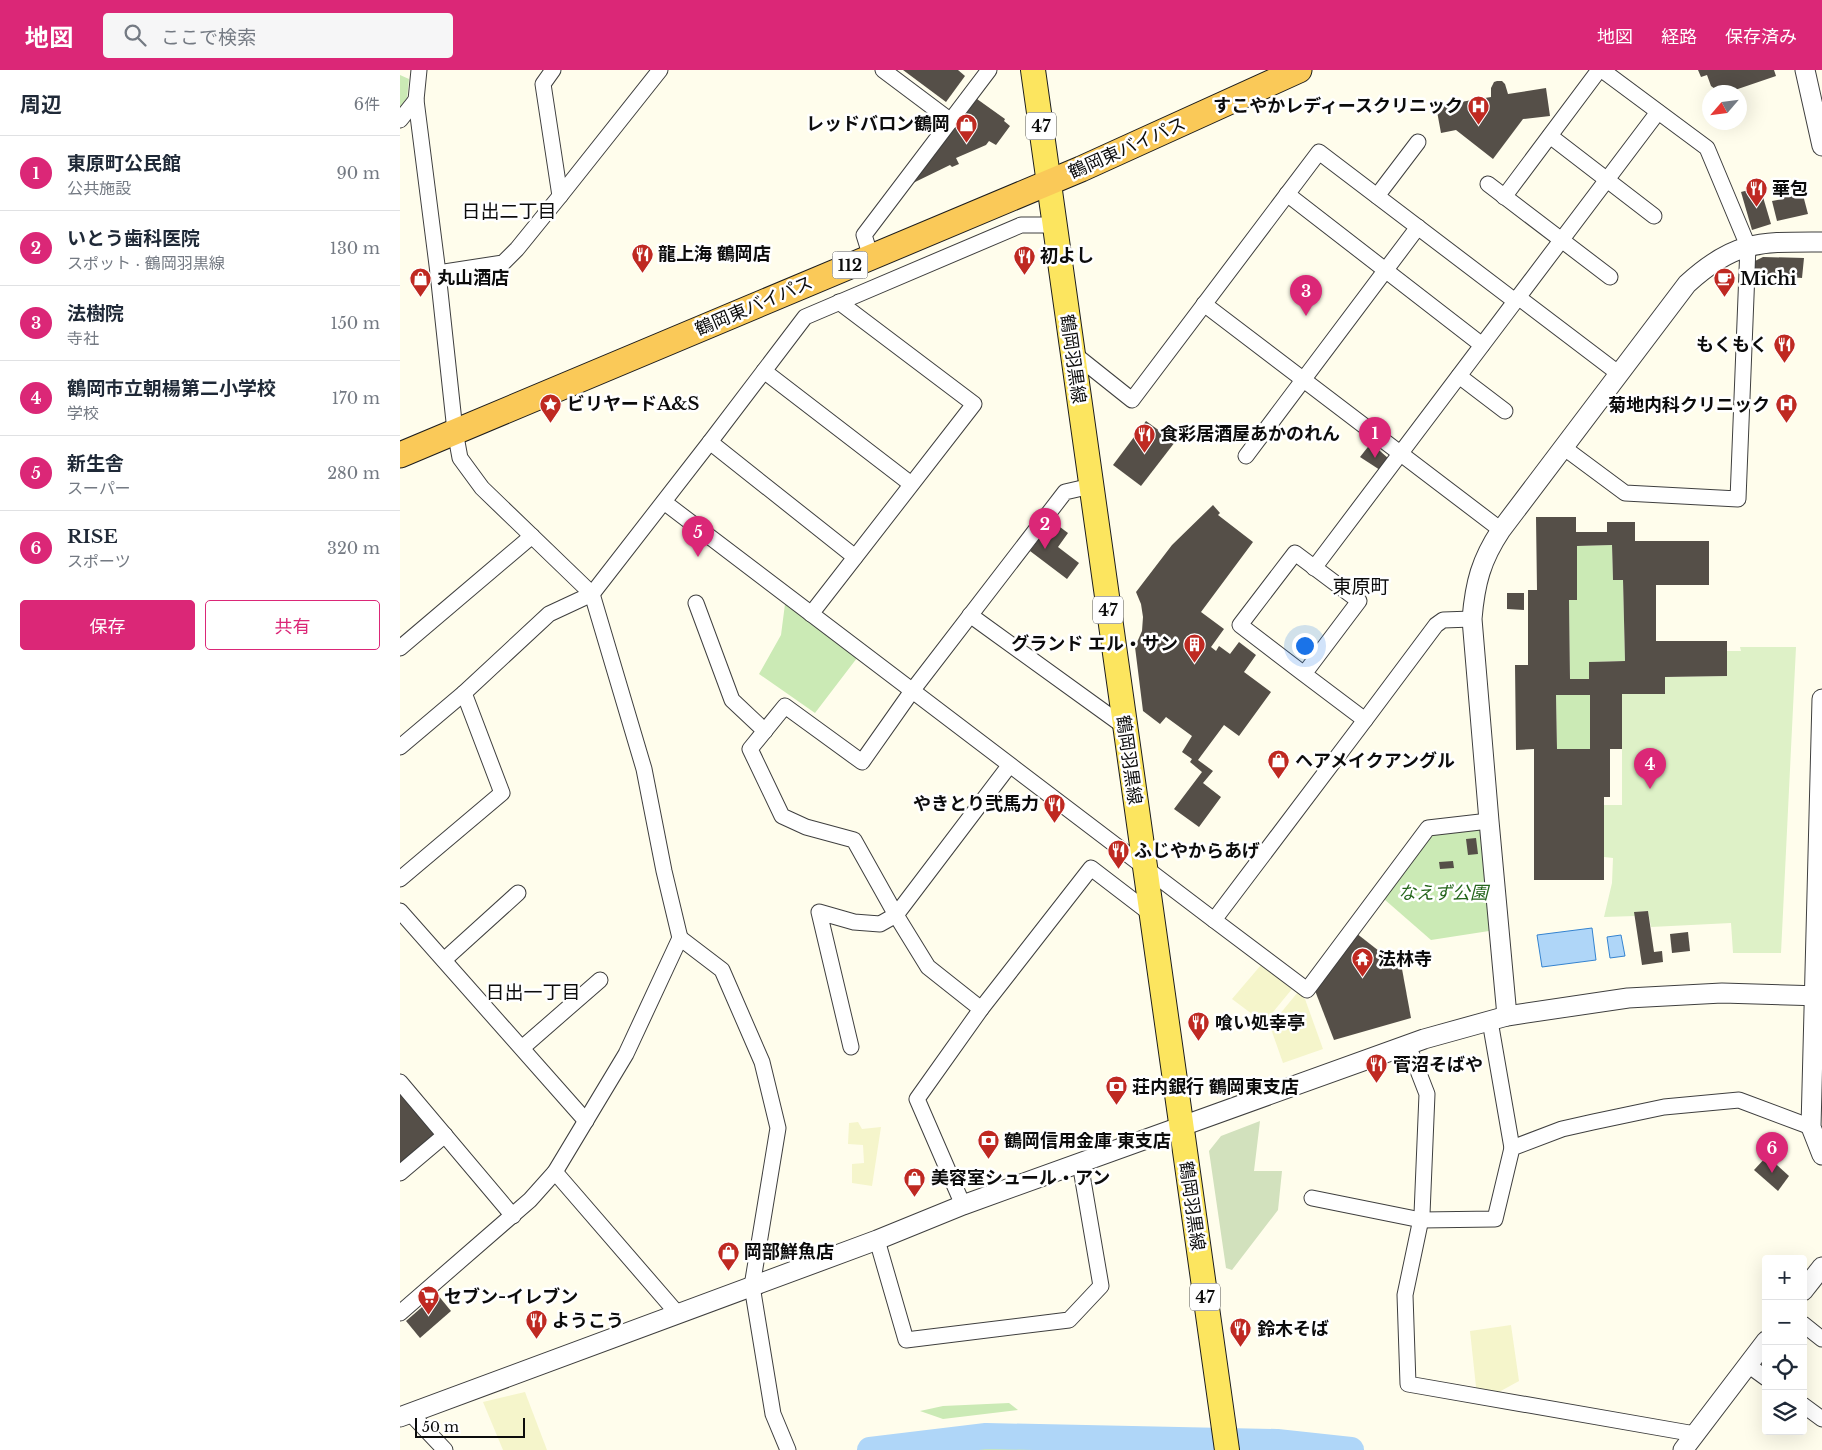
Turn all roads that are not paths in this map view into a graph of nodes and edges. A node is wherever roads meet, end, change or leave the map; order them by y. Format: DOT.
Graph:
graph roads {
  1 [pos="419,70"];
  2 [pos="553,70"];
  3 [pos="660,70"];
  4 [pos="883,70"];
  5 [pos="989,70"];
  6 [pos="1033,70"];
  7 [pos="1299,70"];
  8 [pos="1600,70"];
  9 [pos="1804,70"];
  10 [pos="416,100"];
  11 [pos="1658,112"];
  12 [pos="400,120"];
  13 [pos="951,121"];
  14 [pos="1550,136"];
  15 [pos="1418,142"];
  16 [pos="1822,146"];
  17 [pos="1607,180"];
  18 [pos="1048,182"];
  19 [pos="1488,184"];
  20 [pos="1287,194"];
  21 [pos="560,196"];
  22 [pos="1378,196"];
  23 [pos="1504,197"];
  24 [pos="1654,216"];
  25 [pos="1054,225"];
  26 [pos="1418,227"];
  27 [pos="1561,240"];
  28 [pos="1822,242"];
  29 [pos="1748,246"];
  30 [pos="870,256"];
  31 [pos="1386,271"];
  32 [pos="438,273"];
  33 [pos="1610,277"];
  34 [pos="1517,299"];
  35 [pos="839,302"];
  36 [pos="1204,304"];
  37 [pos="1482,345"];
  38 [pos="1072,354"];
  39 [pos="764,371"];
  40 [pos="1618,373"];
  41 [pos="1459,376"];
  42 [pos="1304,380"];
  43 [pos="1505,411"];
  44 [pos="455,432"];
  45 [pos="710,442"];
  46 [pos="1563,447"];
  47 [pos="1400,453"];
  48 [pos="400,455"];
  49 [pos="1246,456"];
  50 [pos="911,484"];
  51 [pos="1091,486"];
  52 [pos="664,502"];
  53 [pos="1501,530"];
  54 [pos="532,536"];
  55 [pos="855,556"];
  56 [pos="1314,568"];
  57 [pos="592,594"];
  58 [pos="696,603"];
  59 [pos="811,614"];
  60 [pos="970,615"];
  61 [pos="1472,619"];
  62 [pos="400,648"];
  63 [pos="1304,674"];
  64 [pos="912,691"];
  65 [pos="464,693"];
  66 [pos="1822,700"];
  67 [pos="1365,720"];
  68 [pos="1125,727"];
  69 [pos="765,731"];
  70 [pos="400,747"];
  71 [pos="1009,766"];
  72 [pos="1489,821"];
  73 [pos="1144,866"];
  74 [pos="400,879"];
  75 [pos="518,893"];
  76 [pos="400,911"];
  77 [pos="1151,914"];
  78 [pos="896,915"];
  79 [pos="1214,920"];
  80 [pos="680,938"];
  81 [pos="444,960"];
  82 [pos="600,980"];
  83 [pos="1818,996"];
  84 [pos="981,1009"];
  85 [pos="1499,1018"];
  86 [pos="1408,1045"];
  87 [pos="851,1046"];
  88 [pos="522,1048"];
  89 [pos="400,1082"];
  90 [pos="586,1121"];
  91 [pos="1181,1127"];
  92 [pos="1811,1127"];
  93 [pos="445,1135"];
  94 [pos="1512,1148"];
  95 [pos="1822,1155"];
  96 [pos="1080,1163"];
  97 [pos="555,1172"];
  98 [pos="400,1173"];
  99 [pos="1312,1198"];
  100 [pos="963,1205"];
  101 [pos="513,1216"];
  102 [pos="1421,1220"];
  103 [pos="877,1240"];
  104 [pos="1822,1267"];
  105 [pos="752,1286"];
  106 [pos="1807,1286"];
  107 [pos="400,1313"];
  108 [pos="676,1314"];
  109 [pos="1807,1327"];
  110 [pos="1822,1338"];
  111 [pos="1763,1345"];
  112 [pos="1748,1365"];
  113 [pos="1762,1375"];
  114 [pos="1807,1408"];
  115 [pos="403,1415"];
  116 [pos="1822,1419"];
  117 [pos="1695,1434"];
  118 [pos="445,1450"];
  119 [pos="788,1450"];
  120 [pos="1227,1450"];
  121 [pos="1683,1450"];
  1 -- 10 [label="street"];
  2 -- 21 [label="street"];
  3 -- 21 [label="street"];
  4 -- 13 [label="street"];
  5 -- 13 [label="street"];
  6 -- 18 [label="main road, 鶴岡羽黒線 / 47"];
  7 -- 18 [label="highway, 鶴岡東バイパス / 112"];
  8 -- 11 [label="street"];
  8 -- 14 [label="street"];
  9 -- 16 [label="street"];
  10 -- 12 [label="street"];
  10 -- 32 [label="street"];
  11 -- 17 [label="street"];
  11 -- 29 [label="street"];
  13 -- 30 [label="street"];
  14 -- 17 [label="street"];
  14 -- 23 [label="street"];
  15 -- 22 [label="street"];
  17 -- 24 [label="street"];
  17 -- 27 [label="street"];
  18 -- 25 [label="main road, 鶴岡羽黒線 / 47"];
  18 -- 30 [label="highway, 鶴岡東バイパス / 112"];
  19 -- 23 [label="street"];
  20 -- 22 [label="street"];
  20 -- 31 [label="street"];
  20 -- 36 [label="street"];
  21 -- 32 [label="street"];
  22 -- 26 [label="street"];
  23 -- 27 [label="street"];
  25 -- 35 [label="street"];
  25 -- 38 [label="main road, 鶴岡羽黒線 / 47"];
  26 -- 31 [label="street"];
  26 -- 34 [label="street"];
  27 -- 33 [label="street"];
  27 -- 34 [label="street"];
  28 -- 29 [label="street"];
  29 -- 40 [label="street"];
  29 -- 46 [label="street"];
  30 -- 44 [label="highway, 鶴岡東バイパス / 112"];
  31 -- 37 [label="street"];
  31 -- 42 [label="street"];
  32 -- 44 [label="street"];
  34 -- 37 [label="street"];
  34 -- 40 [label="street"];
  35 -- 39 [label="street"];
  35 -- 50 [label="street"];
  36 -- 38 [label="street"];
  36 -- 42 [label="street"];
  37 -- 41 [label="street"];
  38 -- 51 [label="main road, 鶴岡羽黒線 / 47"];
  39 -- 45 [label="street"];
  39 -- 50 [label="street"];
  40 -- 46 [label="street"];
  41 -- 43 [label="street"];
  41 -- 47 [label="street"];
  42 -- 47 [label="street"];
  42 -- 49 [label="street"];
  44 -- 48 [label="highway, 鶴岡東バイパス / 112"];
  44 -- 54 [label="street"];
  45 -- 52 [label="street"];
  45 -- 55 [label="street"];
  46 -- 53 [label="street"];
  47 -- 53 [label="street"];
  47 -- 56 [label="street"];
  50 -- 55 [label="street"];
  51 -- 60 [label="street"];
  51 -- 68 [label="main road, 鶴岡羽黒線 / 47"];
  52 -- 57 [label="street"];
  52 -- 59 [label="street"];
  53 -- 61 [label="street"];
  54 -- 57 [label="street"];
  54 -- 62 [label="street"];
  55 -- 59 [label="street"];
  56 -- 63 [label="street"];
  56 -- 63 [label="street"];
  57 -- 65 [label="street"];
  57 -- 80 [label="street"];
  58 -- 69 [label="street"];
  59 -- 64 [label="street"];
  60 -- 64 [label="street"];
  60 -- 68 [label="street"];
  61 -- 67 [label="street"];
  61 -- 72 [label="street"];
  63 -- 67 [label="street"];
  64 -- 69 [label="street"];
  64 -- 71 [label="street"];
  65 -- 70 [label="street"];
  65 -- 74 [label="street"];
  66 -- 83 [label="street"];
  67 -- 79 [label="street"];
  68 -- 73 [label="main road, 鶴岡羽黒線 / 47"];
  69 -- 78 [label="street"];
  71 -- 73 [label="street"];
  71 -- 78 [label="street"];
  72 -- 79 [label="street"];
  72 -- 85 [label="street"];
  73 -- 77 [label="main road, 鶴岡羽黒線 / 47"];
  73 -- 79 [label="street"];
  75 -- 81 [label="street"];
  76 -- 81 [label="street"];
  77 -- 84 [label="street"];
  77 -- 91 [label="main road, 鶴岡羽黒線 / 47"];
  78 -- 84 [label="street"];
  78 -- 87 [label="street"];
  80 -- 90 [label="street"];
  80 -- 105 [label="street"];
  81 -- 88 [label="street"];
  82 -- 88 [label="street"];
  83 -- 85 [label="street"];
  83 -- 92 [label="street"];
  84 -- 100 [label="street"];
  85 -- 86 [label="street"];
  85 -- 94 [label="street"];
  86 -- 91 [label="street"];
  86 -- 102 [label="street"];
  88 -- 90 [label="street"];
  89 -- 93 [label="street"];
  90 -- 97 [label="street"];
  91 -- 96 [label="street"];
  91 -- 120 [label="main road, 鶴岡羽黒線 / 47"];
  92 -- 94 [label="street"];
  92 -- 95 [label="street"];
  93 -- 98 [label="street"];
  93 -- 101 [label="street"];
  94 -- 102 [label="street"];
  96 -- 100 [label="street"];
  96 -- 103 [label="street"];
  97 -- 101 [label="street"];
  97 -- 108 [label="street"];
  99 -- 102 [label="street"];
  100 -- 103 [label="street"];
  101 -- 107 [label="street"];
  102 -- 117 [label="street"];
  103 -- 105 [label="street"];
  104 -- 106 [label="street"];
  105 -- 108 [label="street"];
  105 -- 119 [label="street"];
  108 -- 115 [label="street"];
  109 -- 110 [label="street"];
  111 -- 112 [label="street"];
  112 -- 113 [label="street"];
  112 -- 117 [label="street"];
  114 -- 116 [label="street"];
  115 -- 118 [label="street"];
  117 -- 121 [label="street"];
}
